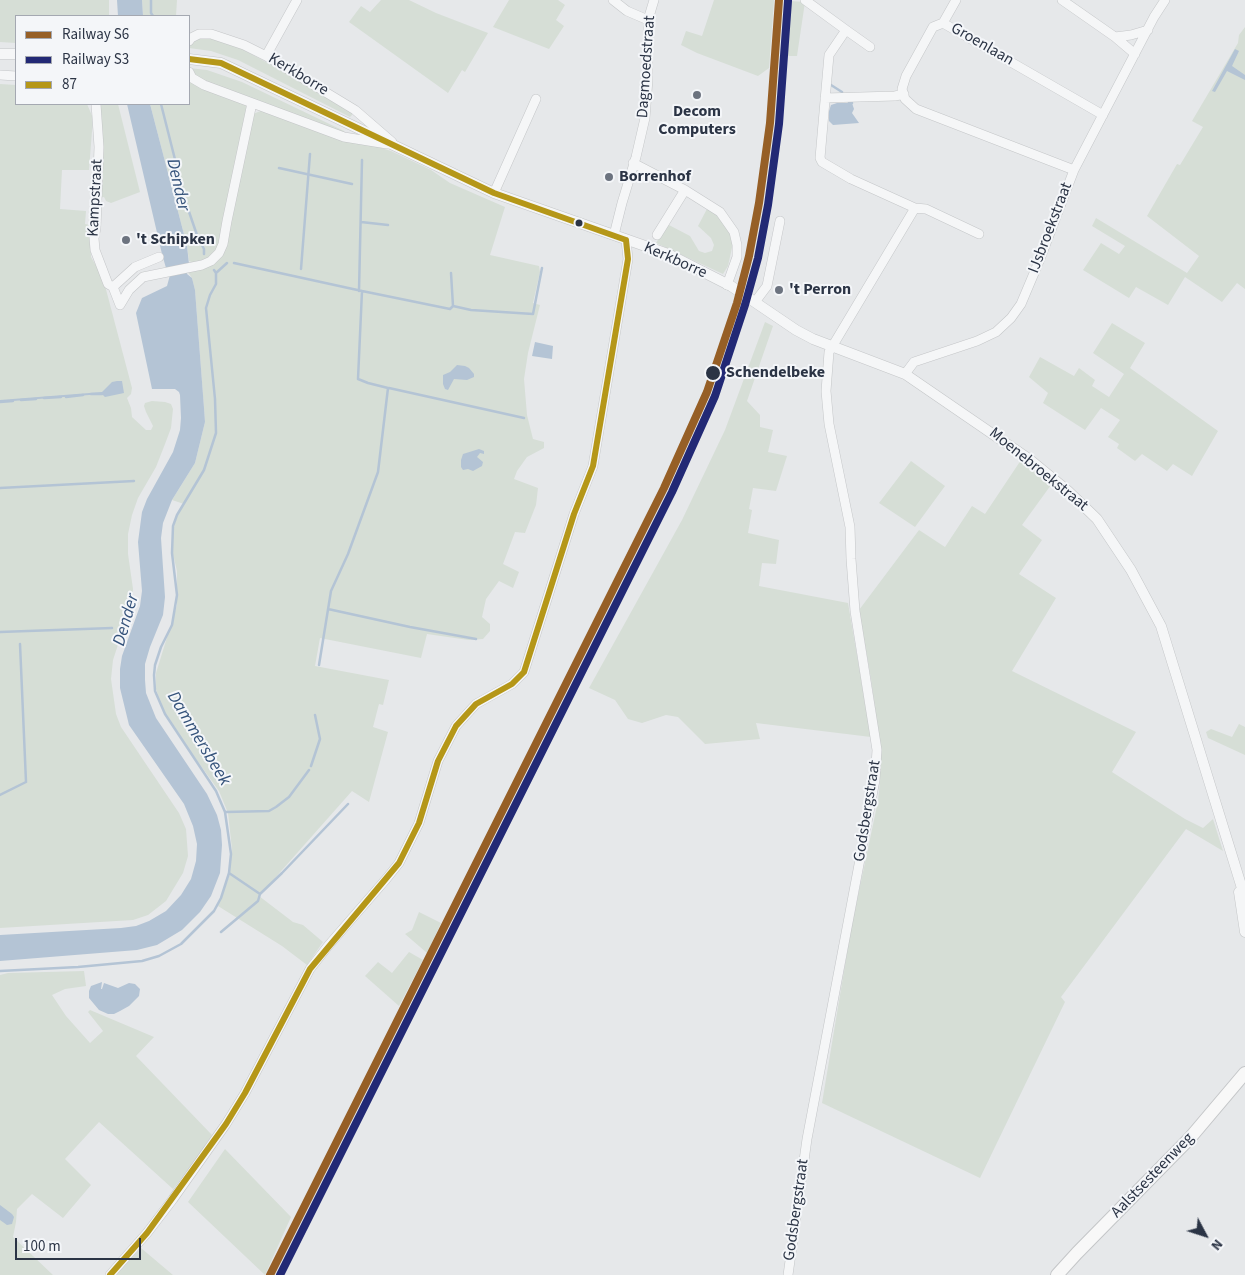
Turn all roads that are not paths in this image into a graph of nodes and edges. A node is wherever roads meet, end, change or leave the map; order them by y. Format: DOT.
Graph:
graph roads {
  1 [pos="297,0"];
  2 [pos="612,0"];
  3 [pos="654,0"];
  4 [pos="805,0"];
  5 [pos="956,0"];
  6 [pos="1062,0"];
  7 [pos="1165,0"];
  8 [pos="648,20"];
  9 [pos="943,23"];
  10 [pos="846,30"];
  11 [pos="1148,30"];
  12 [pos="1115,37"];
  13 [pos="190,38"];
  14 [pos="870,47"];
  15 [pos="0,54"];
  16 [pos="15,54"];
  17 [pos="1135,54"];
  18 [pos="266,56"];
  19 [pos="192,59"];
  20 [pos="190,74"];
  21 [pos="0,75"];
  22 [pos="15,76"];
  23 [pos="904,94"];
  24 [pos="825,98"];
  25 [pos="536,99"];
  26 [pos="252,103"];
  27 [pos="96,105"];
  28 [pos="1103,115"];
  29 [pos="397,146"];
  30 [pos="633,164"];
  31 [pos="1074,170"];
  32 [pos="685,190"];
  33 [pos="494,193"];
  34 [pos="915,208"];
  35 [pos="780,221"];
  36 [pos="979,234"];
  37 [pos="614,235"];
  38 [pos="657,235"];
  39 [pos="626,240"];
  40 [pos="159,257"];
  41 [pos="727,285"];
  42 [pos="113,287"];
  43 [pos="742,293"];
  44 [pos="756,302"];
  45 [pos="831,346"];
  46 [pos="905,374"];
  47 [pos="1235,864"];
  48 [pos="1245,898"];
  49 [pos="1245,932"];
  50 [pos="1245,1073"];
  51 [pos="110,1275"];
  52 [pos="788,1275"];
  53 [pos="1057,1275"];
  1 -- 18 [label="street"];
  2 -- 8 [label="street"];
  3 -- 8 [label="street, Dagmoedstraat"];
  4 -- 10 [label="street"];
  5 -- 9 [label="street"];
  6 -- 12 [label="street"];
  7 -- 11 [label="street, IJsbroekstraat"];
  8 -- 30 [label="street, Dagmoedstraat"];
  9 -- 23 [label="street, Groenlaan"];
  9 -- 28 [label="street, Groenlaan"];
  10 -- 14 [label="street"];
  10 -- 24 [label="street"];
  11 -- 12 [label="street"];
  11 -- 17 [label="street, IJsbroekstraat"];
  12 -- 17 [label="street"];
  13 -- 18 [label="street, Kerkborre"];
  15 -- 16 [label="street"];
  17 -- 28 [label="street, IJsbroekstraat"];
  18 -- 29 [label="street, Kerkborre"];
  19 -- 29 [label="street, Kerkborre"];
  20 -- 26 [label="street, Kerkborre"];
  21 -- 22 [label="street"];
  23 -- 24 [label="street"];
  23 -- 31 [label="street"];
  24 -- 34 [label="street"];
  25 -- 33 [label="street"];
  26 -- 29 [label="street, Kerkborre"];
  26 -- 42 [label="street, Kampstraat"];
  27 -- 42 [label="street, Kampstraat"];
  28 -- 31 [label="street, IJsbroekstraat"];
  29 -- 33 [label="street, Kerkborre"];
  30 -- 32 [label="street"];
  30 -- 37 [label="street, Dagmoedstraat"];
  31 -- 46 [label="street, IJsbroekstraat"];
  32 -- 38 [label="street"];
  32 -- 41 [label="street"];
  33 -- 37 [label="street, Kerkborre"];
  34 -- 36 [label="street"];
  34 -- 45 [label="street"];
  35 -- 44 [label="street"];
  37 -- 39 [label="street, Kerkborre"];
  39 -- 41 [label="street, Kerkborre"];
  39 -- 51 [label="street"];
  40 -- 42 [label="street"];
  41 -- 43 [label="street, Kerkborre"];
  43 -- 44 [label="street, Moenebroekstraat"];
  44 -- 45 [label="street, Moenebroekstraat"];
  45 -- 46 [label="street, Moenebroekstraat"];
  45 -- 52 [label="street, Godsbergstraat"];
  46 -- 47 [label="street, Moenebroekstraat"];
  47 -- 48 [label="street, Moenebroekstraat"];
  47 -- 49 [label="street, Moenebroekstraat"];
  50 -- 53 [label="main road, Aalstsesteenweg"];
}
